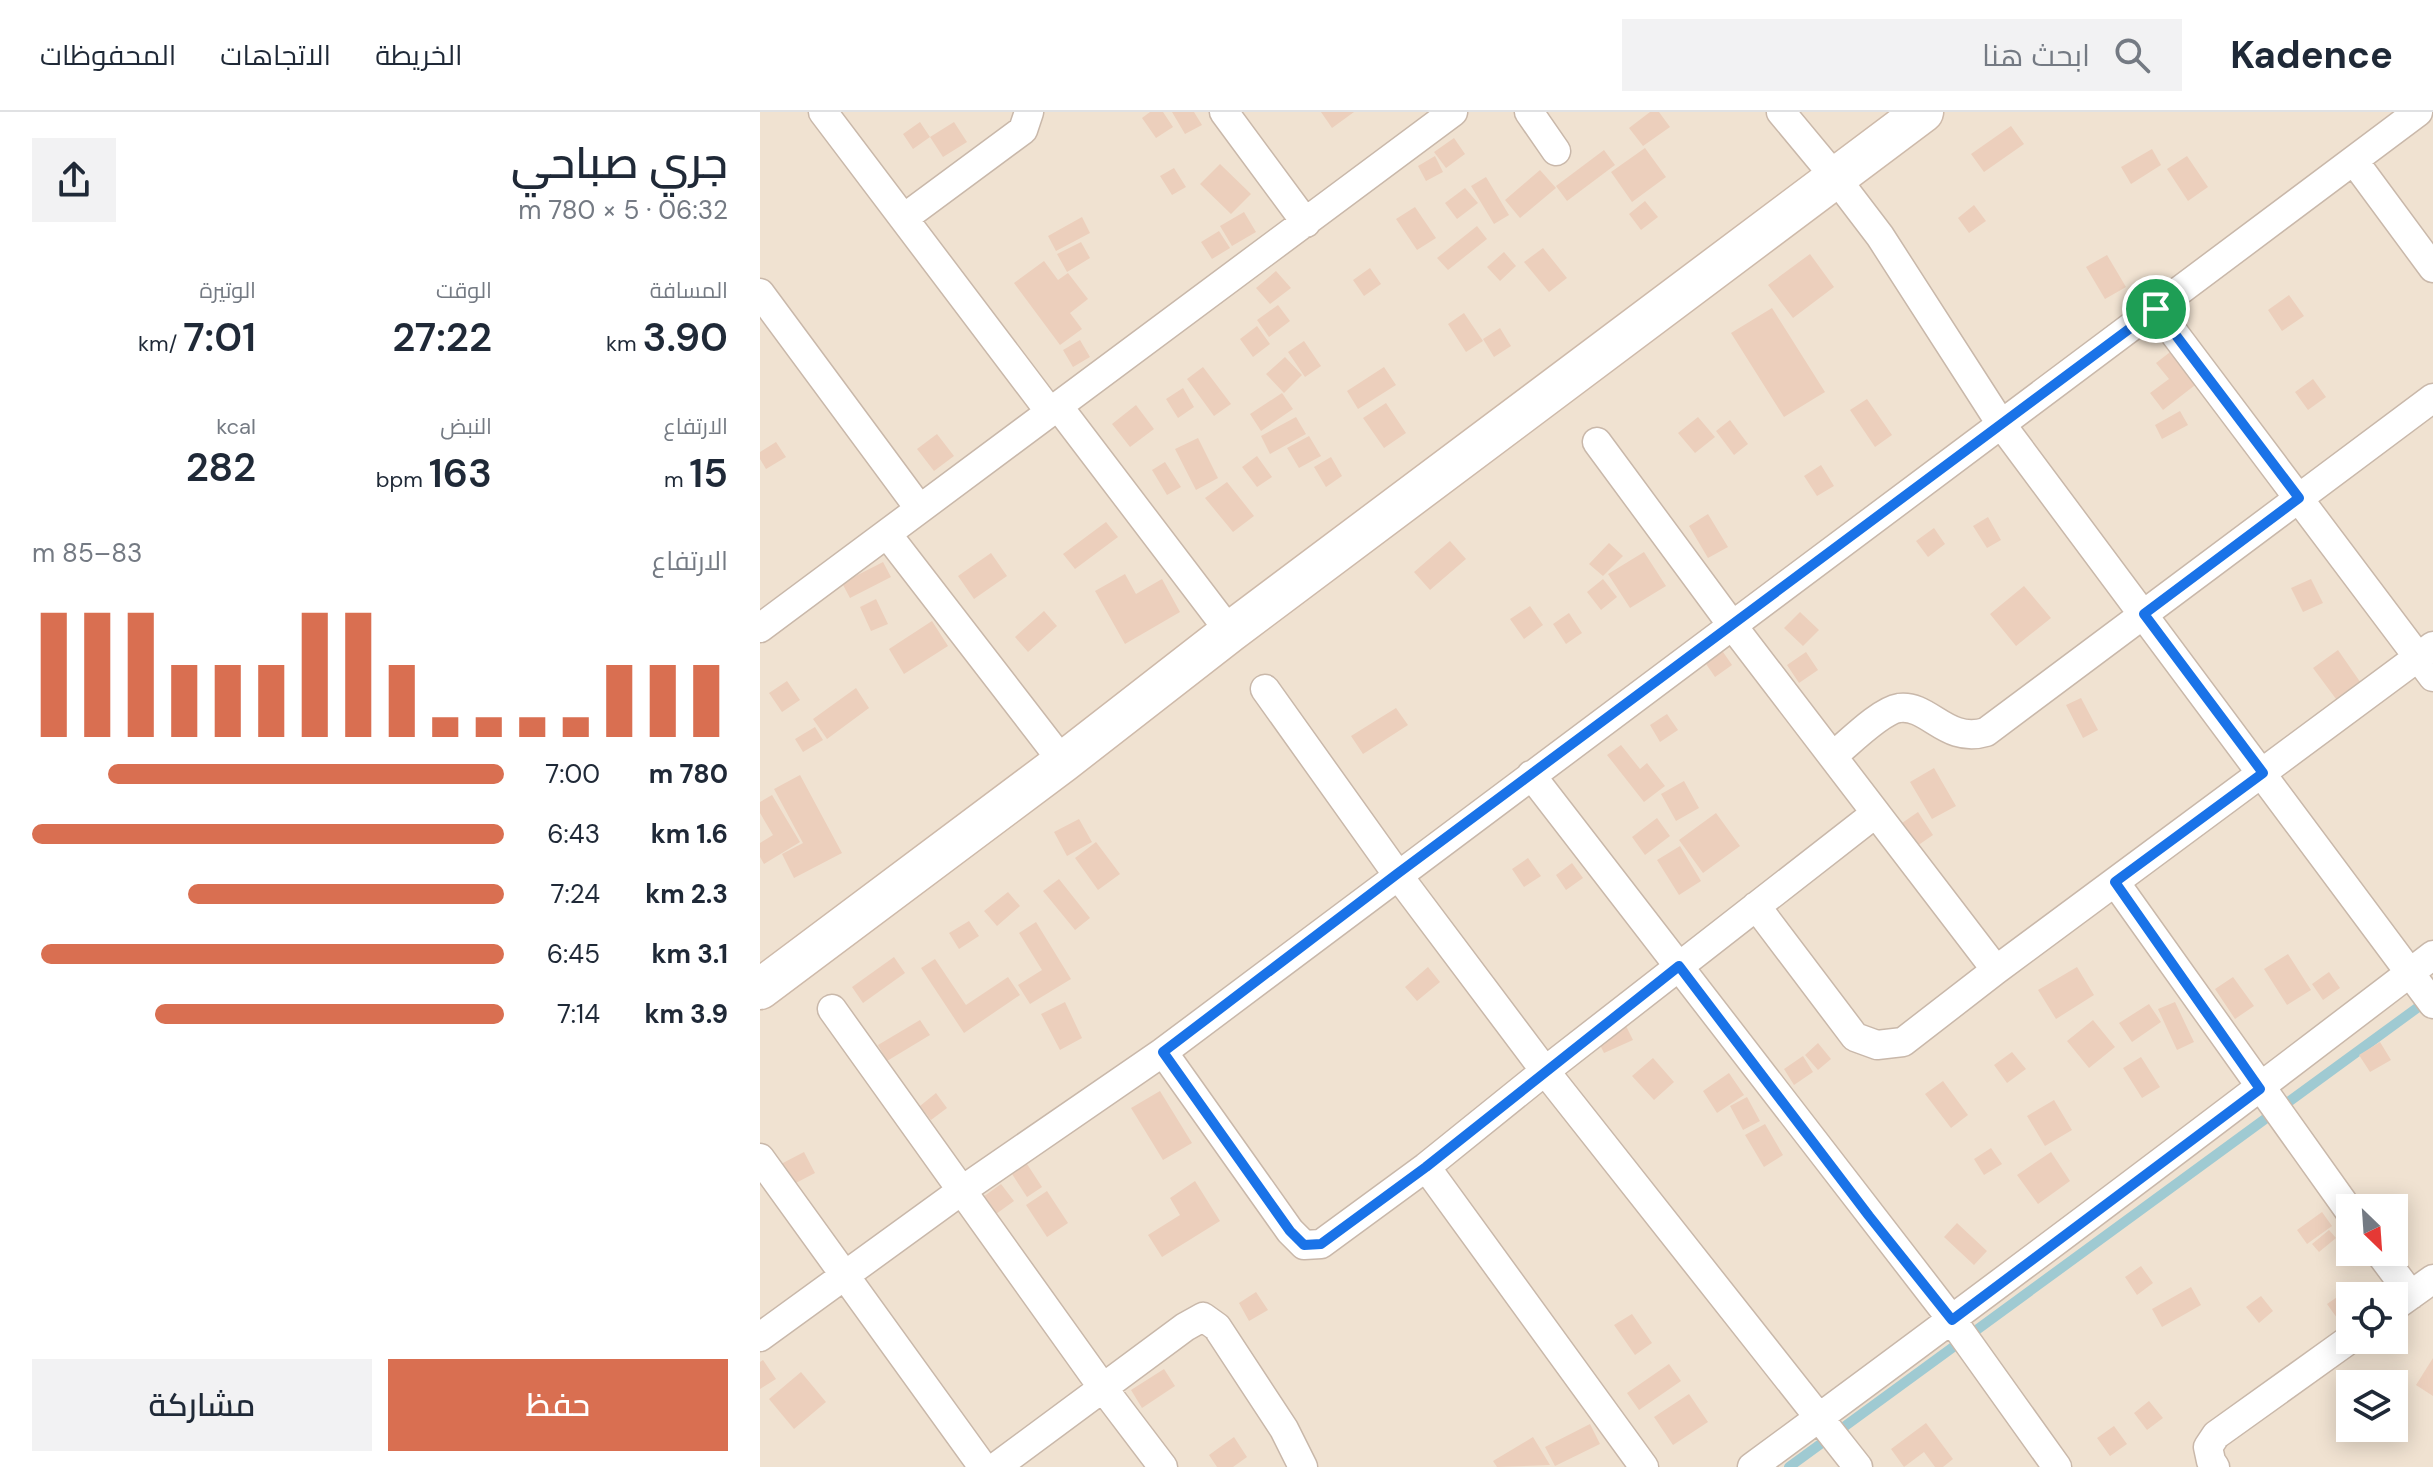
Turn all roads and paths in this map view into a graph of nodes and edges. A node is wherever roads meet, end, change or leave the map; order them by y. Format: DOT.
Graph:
graph roads {
  1 [pos="823,112"];
  2 [pos="1029,112"];
  3 [pos="1224,112"];
  4 [pos="1453,112"];
  5 [pos="1529,112"];
  6 [pos="1781,112"];
  7 [pos="1923,112"];
  8 [pos="2418,112"];
  9 [pos="1556,151"];
  10 [pos="2354,161"];
  11 [pos="1835,177"];
  12 [pos="904,218"];
  13 [pos="1306,223"];
  14 [pos="2433,268"];
  15 [pos="760,293"];
  16 [pos="2156,309"];
  17 [pos="1054,409"];
  18 [pos="2428,412"];
  19 [pos="2001,424"];
  20 [pos="1597,442"];
  21 [pos="2299,498"];
  22 [pos="919,508"];
  23 [pos="887,534"];
  24 [pos="2144,614"];
  25 [pos="1732,625"];
  26 [pos="760,628"];
  27 [pos="1230,632"];
  28 [pos="2428,660"];
  29 [pos="1265,689"];
  30 [pos="1833,756"];
  31 [pos="1063,762"];
  32 [pos="2263,773"];
  33 [pos="1531,775"];
  34 [pos="1876,813"];
  35 [pos="1397,874"];
  36 [pos="2115,882"];
  37 [pos="1756,906"];
  38 [pos="2433,955"];
  39 [pos="1679,966"];
  40 [pos="1996,970"];
  41 [pos="2409,973"];
  42 [pos="760,989"];
  43 [pos="2433,1004"];
  44 [pos="832,1009"];
  45 [pos="1163,1052"];
  46 [pos="1545,1071"];
  47 [pos="2260,1089"];
  48 [pos="760,1158"];
  49 [pos="1426,1167"];
  50 [pos="961,1191"];
  51 [pos="2337,1194"];
  52 [pos="2390,1266"];
  53 [pos="845,1275"];
  54 [pos="2413,1294"];
  55 [pos="1952,1320"];
  56 [pos="760,1337"];
  57 [pos="2336,1349"];
  58 [pos="1103,1388"];
  59 [pos="1820,1417"];
  60 [pos="983,1467"];
  61 [pos="996,1467"];
  62 [pos="1163,1467"];
  63 [pos="1303,1467"];
  64 [pos="1644,1467"];
  65 [pos="1752,1467"];
  66 [pos="1858,1467"];
  67 [pos="2057,1467"];
  68 [pos="2215,1467"];
  1 -- 12 [label="street"];
  2 -- 12 [label="street"];
  3 -- 13 [label="street"];
  4 -- 13 [label="street"];
  5 -- 9 [label="street"];
  6 -- 11 [label="street"];
  7 -- 11 [label="main road"];
  8 -- 10 [label="street"];
  10 -- 14 [label="street"];
  10 -- 16 [label="street"];
  11 -- 19 [label="street"];
  11 -- 27 [label="main road"];
  12 -- 17 [label="street"];
  13 -- 17 [label="street"];
  15 -- 22 [label="street"];
  16 -- 19 [label="street"];
  16 -- 21 [label="street"];
  17 -- 22 [label="street"];
  17 -- 27 [label="street"];
  18 -- 21 [label="street"];
  19 -- 24 [label="street"];
  19 -- 25 [label="street"];
  20 -- 25 [label="street"];
  21 -- 24 [label="street"];
  21 -- 28 [label="street"];
  22 -- 23 [label="street"];
  23 -- 26 [label="street"];
  23 -- 31 [label="street"];
  24 -- 30 [label="street"];
  24 -- 32 [label="street"];
  25 -- 30 [label="street"];
  25 -- 33 [label="street"];
  27 -- 31 [label="main road"];
  28 -- 32 [label="street"];
  29 -- 35 [label="street"];
  30 -- 34 [label="street"];
  31 -- 42 [label="main road"];
  32 -- 36 [label="street"];
  32 -- 41 [label="street"];
  33 -- 35 [label="street"];
  33 -- 39 [label="street"];
  34 -- 37 [label="street"];
  34 -- 40 [label="street"];
  35 -- 45 [label="street"];
  35 -- 46 [label="street"];
  36 -- 40 [label="street"];
  36 -- 47 [label="street"];
  37 -- 39 [label="street"];
  37 -- 40 [label="street"];
  38 -- 41 [label="street"];
  39 -- 46 [label="street"];
  39 -- 55 [label="street"];
  41 -- 43 [label="street"];
  41 -- 47 [label="street"];
  44 -- 50 [label="street"];
  45 -- 49 [label="street"];
  45 -- 50 [label="street"];
  46 -- 49 [label="street"];
  46 -- 59 [label="street"];
  47 -- 51 [label="street"];
  47 -- 55 [label="street"];
  48 -- 53 [label="street"];
  49 -- 64 [label="street"];
  50 -- 53 [label="street"];
  50 -- 58 [label="street"];
  52 -- 54 [label="street"];
  53 -- 56 [label="street"];
  53 -- 60 [label="street"];
  55 -- 59 [label="street"];
  55 -- 67 [label="street"];
  57 -- 68 [label="street"];
  58 -- 61 [label="street"];
  58 -- 62 [label="street"];
  58 -- 63 [label="street"];
  59 -- 65 [label="street"];
  59 -- 66 [label="street"];
}
